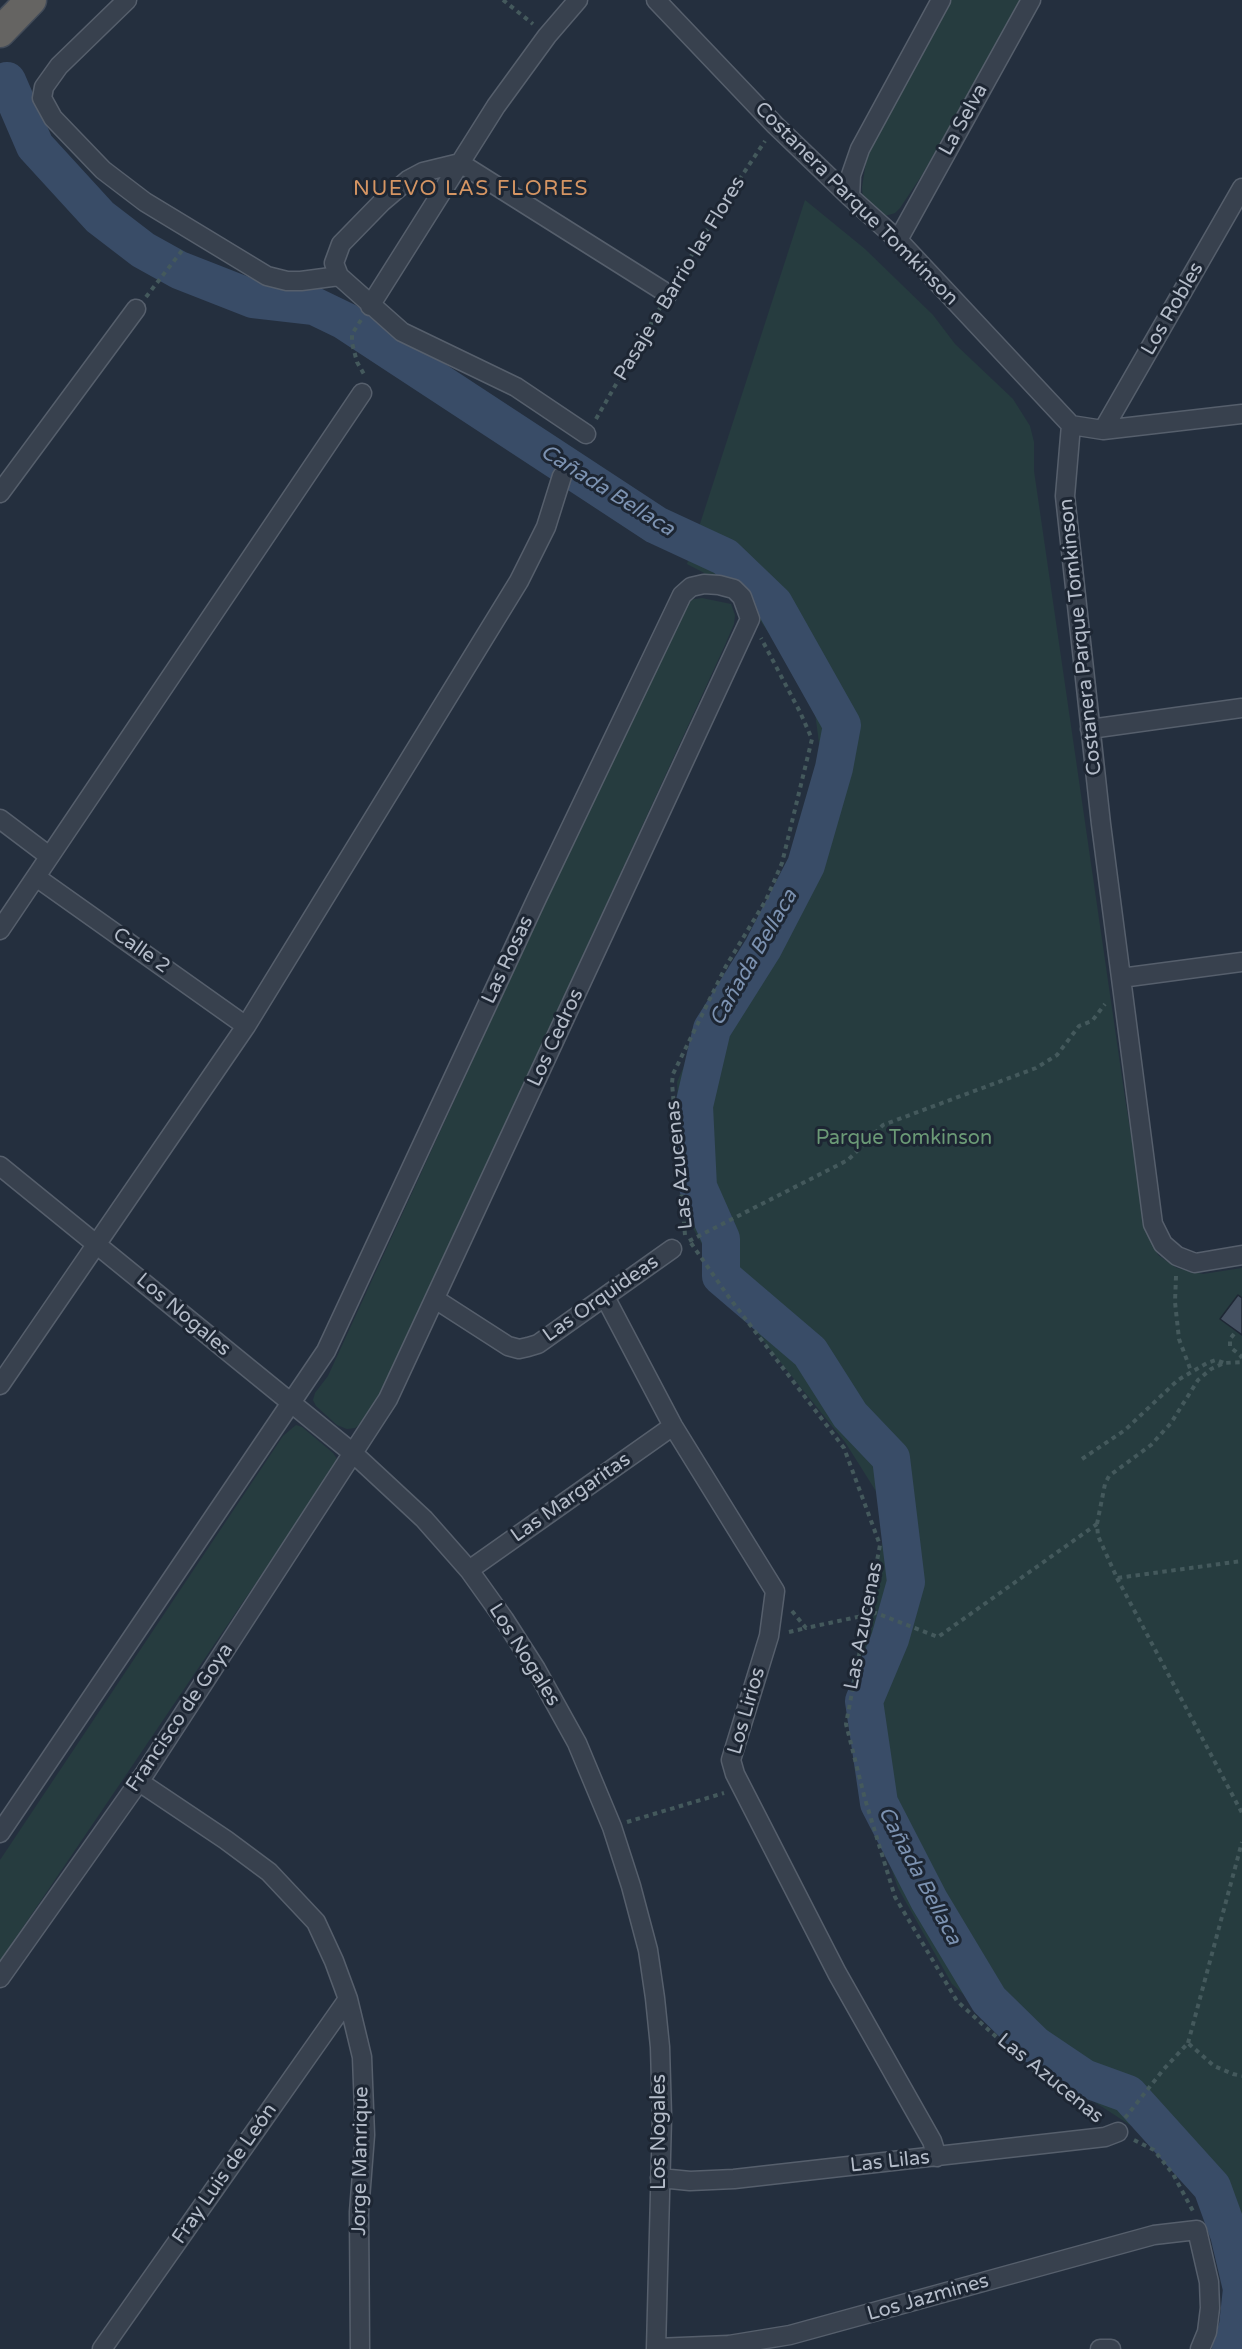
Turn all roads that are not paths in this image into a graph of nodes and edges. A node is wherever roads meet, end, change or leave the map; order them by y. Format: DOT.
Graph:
graph roads {
  1 [pos="31,0"];
  2 [pos="127,0"];
  3 [pos="579,0"];
  4 [pos="656,0"];
  5 [pos="941,0"];
  6 [pos="1031,0"];
  7 [pos="0,32"];
  8 [pos="459,164"];
  9 [pos="1242,188"];
  10 [pos="850,198"];
  11 [pos="898,240"];
  12 [pos="339,276"];
  13 [pos="668,294"];
  14 [pos="370,306"];
  15 [pos="136,309"];
  16 [pos="362,393"];
  17 [pos="1242,414"];
  18 [pos="1071,425"];
  19 [pos="1103,430"];
  20 [pos="586,434"];
  21 [pos="562,476"];
  22 [pos="0,493"];
  23 [pos="750,619"];
  24 [pos="1242,708"];
  25 [pos="1090,729"];
  26 [pos="0,819"];
  27 [pos="49,856"];
  28 [pos="36,877"];
  29 [pos="0,930"];
  30 [pos="1242,962"];
  31 [pos="1121,978"];
  32 [pos="246,1026"];
  33 [pos="0,1166"];
  34 [pos="97,1244"];
  35 [pos="672,1249"];
  36 [pos="1242,1255"];
  37 [pos="605,1297"];
  38 [pos="435,1299"];
  39 [pos="0,1385"];
  40 [pos="291,1404"];
  41 [pos="673,1426"];
  42 [pos="354,1454"];
  43 [pos="469,1569"];
  44 [pos="138,1781"];
  45 [pos="0,1833"];
  46 [pos="0,1978"];
  47 [pos="348,1999"];
  48 [pos="1121,2125"];
  49 [pos="937,2157"];
  50 [pos="660,2178"];
  51 [pos="656,2348"];
  52 [pos="102,2349"];
  53 [pos="360,2349"];
  54 [pos="1100,2349"];
  55 [pos="1111,2349"];
  56 [pos="1200,2349"];
  1 -- 7 [label="highway"];
  2 -- 12 [label="street"];
  3 -- 8 [label="street"];
  4 -- 10 [label="street, Costanera Parque Tomkinson"];
  5 -- 10 [label="street"];
  6 -- 11 [label="street, La Selva"];
  8 -- 12 [label="street"];
  8 -- 13 [label="street"];
  8 -- 14 [label="street"];
  9 -- 19 [label="street, Los Robles"];
  10 -- 11 [label="street, Costanera Parque Tomkinson"];
  11 -- 18 [label="street, Costanera Parque Tomkinson"];
  12 -- 14 [label="street"];
  14 -- 20 [label="street"];
  15 -- 22 [label="street"];
  16 -- 27 [label="street"];
  17 -- 19 [label="street"];
  18 -- 19 [label="street"];
  18 -- 25 [label="street, Costanera Parque Tomkinson"];
  21 -- 32 [label="street"];
  23 -- 38 [label="street, Los Cedros"];
  23 -- 40 [label="street, Las Rosas"];
  24 -- 25 [label="street"];
  25 -- 31 [label="street, Costanera Parque Tomkinson"];
  26 -- 27 [label="street"];
  27 -- 28 [label="street"];
  28 -- 29 [label="street"];
  28 -- 32 [label="street, Calle 2"];
  30 -- 31 [label="street"];
  31 -- 36 [label="street, Costanera Parque Tomkinson"];
  32 -- 34 [label="street"];
  33 -- 34 [label="street, Los Nogales"];
  34 -- 39 [label="street"];
  34 -- 40 [label="street, Los Nogales"];
  35 -- 37 [label="street, Las Orquideas"];
  37 -- 38 [label="street, Las Orquideas"];
  37 -- 41 [label="street"];
  38 -- 42 [label="street, Los Cedros"];
  40 -- 42 [label="street, Los Nogales"];
  40 -- 45 [label="street"];
  41 -- 43 [label="street, Las Margaritas"];
  41 -- 49 [label="street, Los Lirios"];
  42 -- 43 [label="street, Los Nogales"];
  42 -- 44 [label="street, Francisco de Goya"];
  43 -- 50 [label="street, Los Nogales"];
  44 -- 46 [label="street, Francisco de Goya"];
  44 -- 47 [label="street, Jorge Manrique"];
  47 -- 52 [label="street, Fray Luis de León"];
  47 -- 53 [label="street, Jorge Manrique"];
  48 -- 49 [label="street, Las Lilas"];
  49 -- 50 [label="street, Las Lilas"];
  50 -- 51 [label="street, Los Nogales"];
  51 -- 56 [label="street, Los Jazmines"];
  54 -- 55 [label="street"];
}
